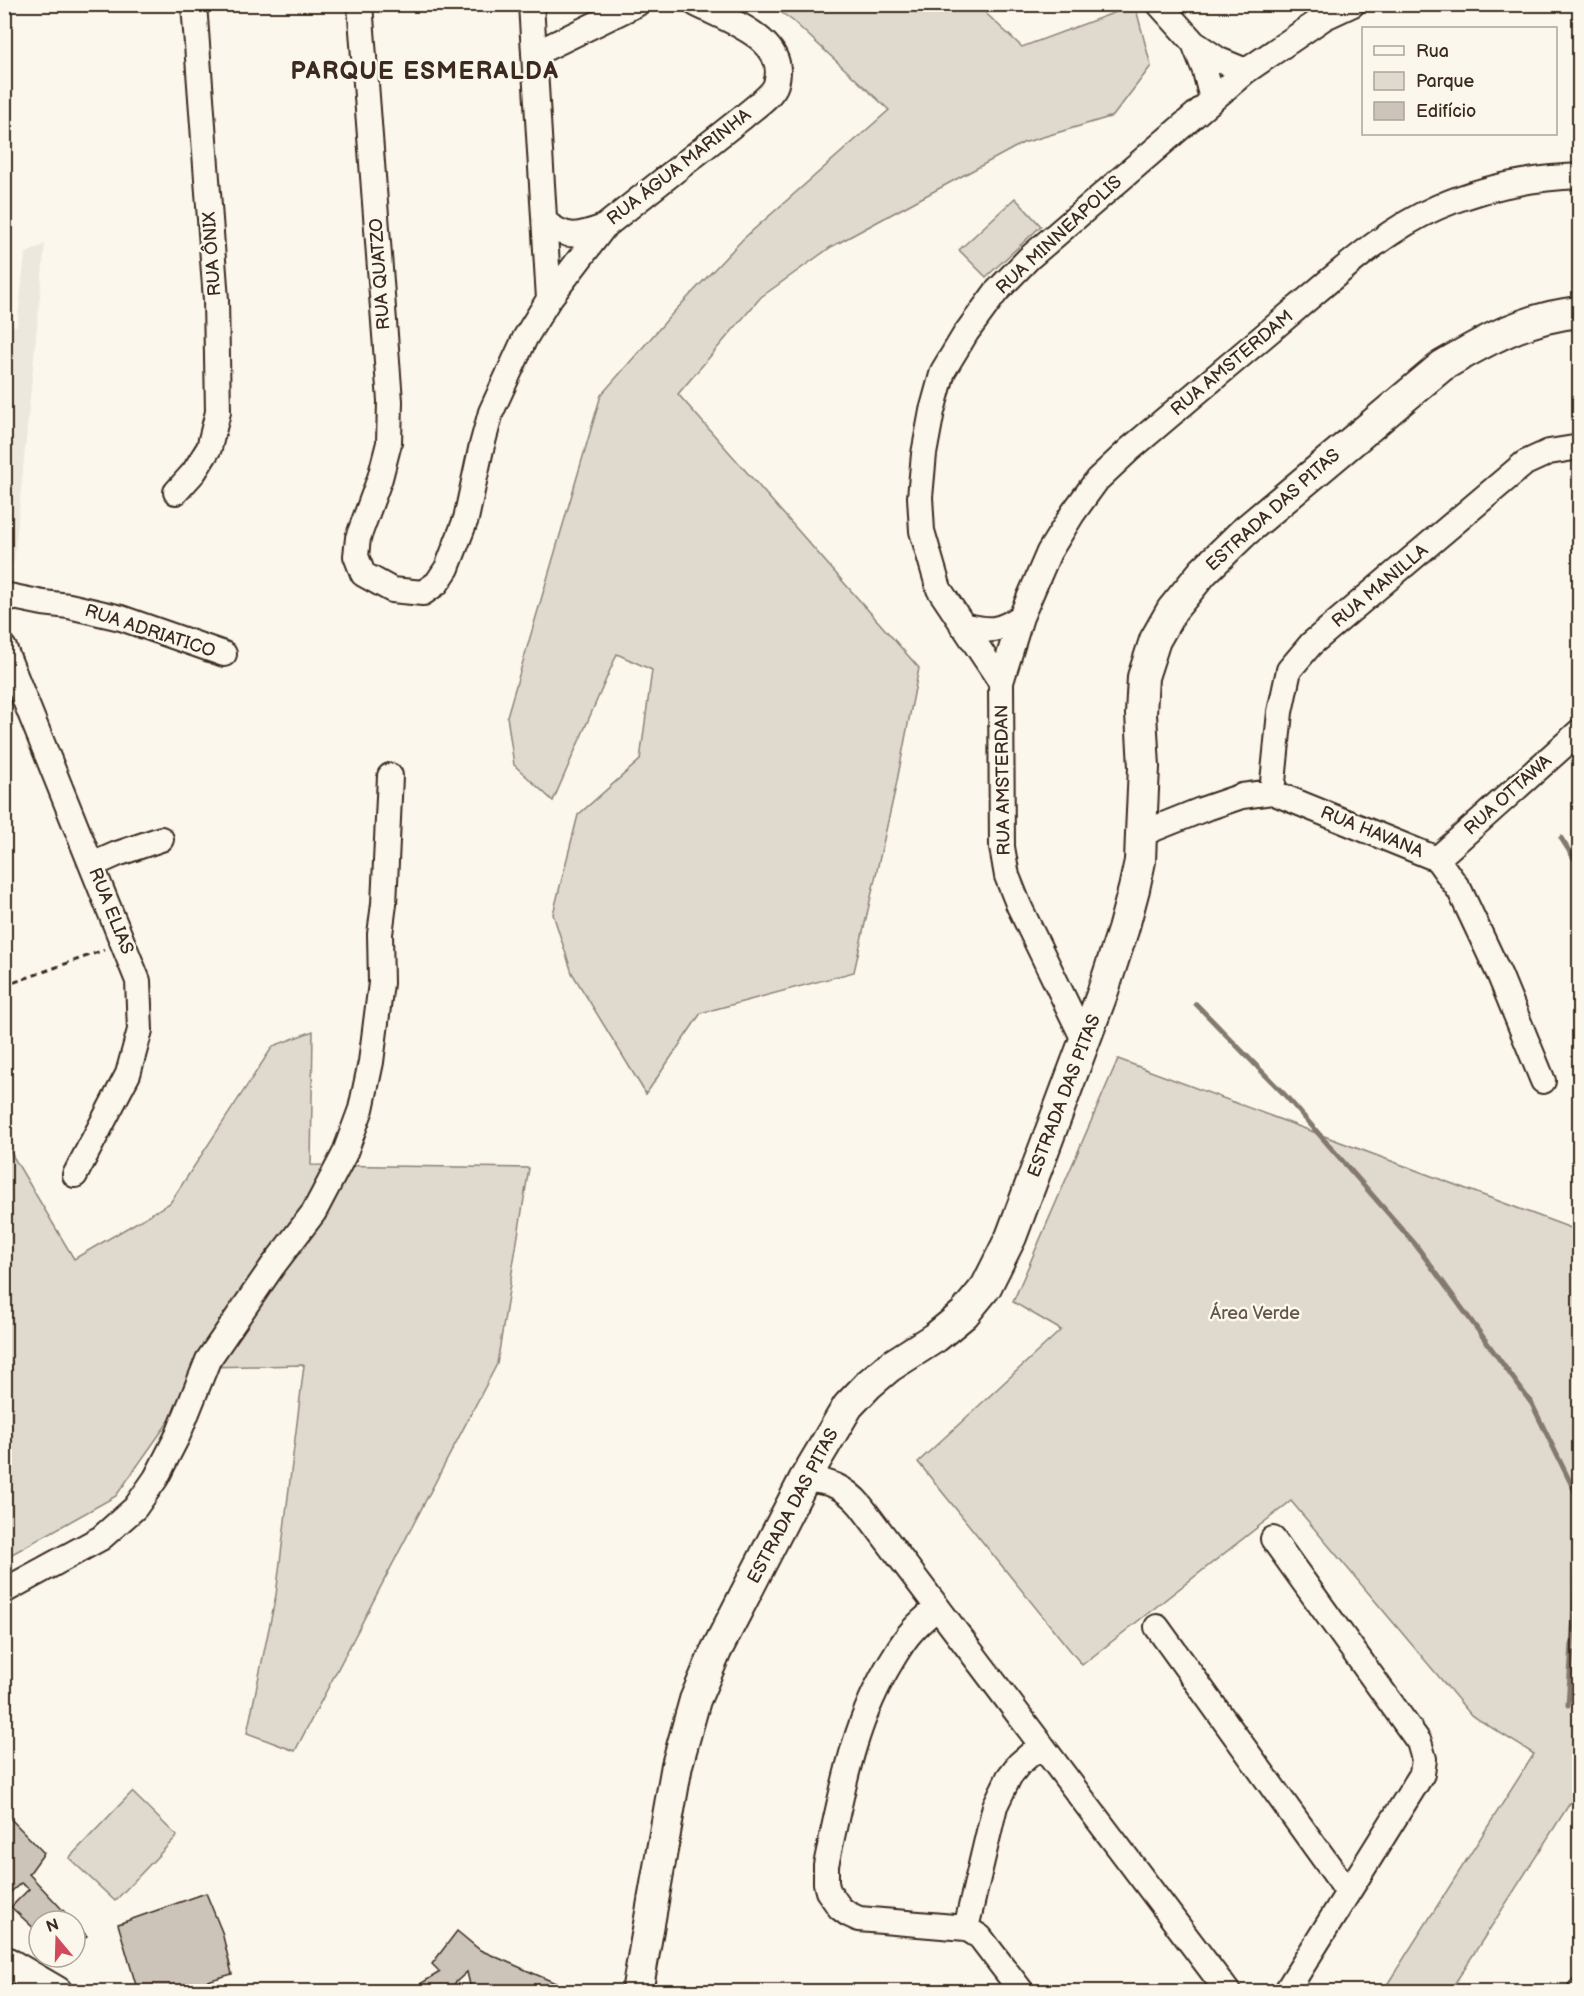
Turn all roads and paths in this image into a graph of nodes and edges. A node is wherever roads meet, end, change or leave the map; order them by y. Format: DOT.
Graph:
graph roads {
  1 [pos="194,4"];
  2 [pos="360,4"];
  3 [pos="531,4"];
  4 [pos="637,4"];
  5 [pos="696,4"];
  6 [pos="1158,4"];
  7 [pos="1353,4"];
  8 [pos="1194,43"];
  9 [pos="534,54"];
  10 [pos="1246,71"];
  11 [pos="1212,99"];
  12 [pos="1580,176"];
  13 [pos="545,222"];
  14 [pos="604,227"];
  15 [pos="549,299"];
  16 [pos="1580,312"];
  17 [pos="1580,447"];
  18 [pos="176,492"];
  19 [pos="358,538"];
  20 [pos="4,595"];
  21 [pos="1020,617"];
  22 [pos="962,625"];
  23 [pos="4,648"];
  24 [pos="224,654"];
  25 [pos="1001,682"];
  26 [pos="1580,731"];
  27 [pos="390,776"];
  28 [pos="1272,792"];
  29 [pos="1142,834"];
  30 [pos="161,838"];
  31 [pos="1437,859"];
  32 [pos="92,865"];
  33 [pos="125,943"];
  34 [pos="4,986"];
  35 [pos="1084,1040"];
  36 [pos="1543,1082"];
  37 [pos="75,1175"];
  38 [pos="804,1480"];
  39 [pos="1273,1539"];
  40 [pos="4,1591"];
  41 [pos="936,1608"];
  42 [pos="1157,1627"];
  43 [pos="1041,1745"];
  44 [pos="1348,1892"];
  45 [pos="966,1928"];
  46 [pos="4,1961"];
  47 [pos="57,1992"];
  48 [pos="637,1992"];
  49 [pos="1022,1992"];
  50 [pos="1228,1992"];
  51 [pos="1286,1992"];
  1 -- 18 [label="street, RUA ÔNIX"];
  2 -- 19 [label="street, RUA QUATZO"];
  3 -- 9 [label="street"];
  4 -- 9 [label="street"];
  5 -- 14 [label="street, RUA ÁGUA MARINHA"];
  6 -- 8 [label="street"];
  7 -- 10 [label="street, RUA MINNEAPOLIS"];
  8 -- 10 [label="street"];
  8 -- 11 [label="street"];
  9 -- 13 [label="street"];
  10 -- 11 [label="street, RUA MINNEAPOLIS"];
  11 -- 22 [label="street, RUA MINNEAPOLIS"];
  12 -- 21 [label="street, RUA AMSTERDAM"];
  13 -- 14 [label="street"];
  13 -- 15 [label="street"];
  14 -- 15 [label="street, RUA ÁGUA MARINHA"];
  15 -- 19 [label="street, RUA ÁGUA MARINHA"];
  16 -- 29 [label="main road, ESTRADA DAS PITAS"];
  17 -- 28 [label="street, RUA MANILLA"];
  20 -- 24 [label="street, RUA ADRIATICO"];
  21 -- 22 [label="street"];
  21 -- 25 [label="street, RUA AMSTERDAM"];
  22 -- 25 [label="street, RUA MINNEAPOLIS"];
  23 -- 32 [label="street, RUA ELIAS"];
  25 -- 35 [label="street, RUA AMSTERDAN"];
  26 -- 31 [label="street, RUA OTTAWA"];
  27 -- 40 [label="street"];
  28 -- 29 [label="street, RUA HAVANA"];
  28 -- 31 [label="street, RUA HAVANA"];
  29 -- 35 [label="main road, ESTRADA DAS PITAS"];
  30 -- 32 [label="street"];
  31 -- 36 [label="street, RUA HAVANA"];
  32 -- 33 [label="street, RUA ELIAS"];
  33 -- 34 [label="path"];
  33 -- 37 [label="street, RUA ELIAS"];
  35 -- 38 [label="main road, ESTRADA DAS PITAS"];
  38 -- 41 [label="street"];
  38 -- 48 [label="main road, ESTRADA DAS PITAS"];
  39 -- 44 [label="street"];
  41 -- 43 [label="street"];
  41 -- 45 [label="street"];
  42 -- 44 [label="street"];
  43 -- 45 [label="street"];
  43 -- 50 [label="street"];
  44 -- 51 [label="street"];
  45 -- 49 [label="street"];
  46 -- 47 [label="main road"];
}
